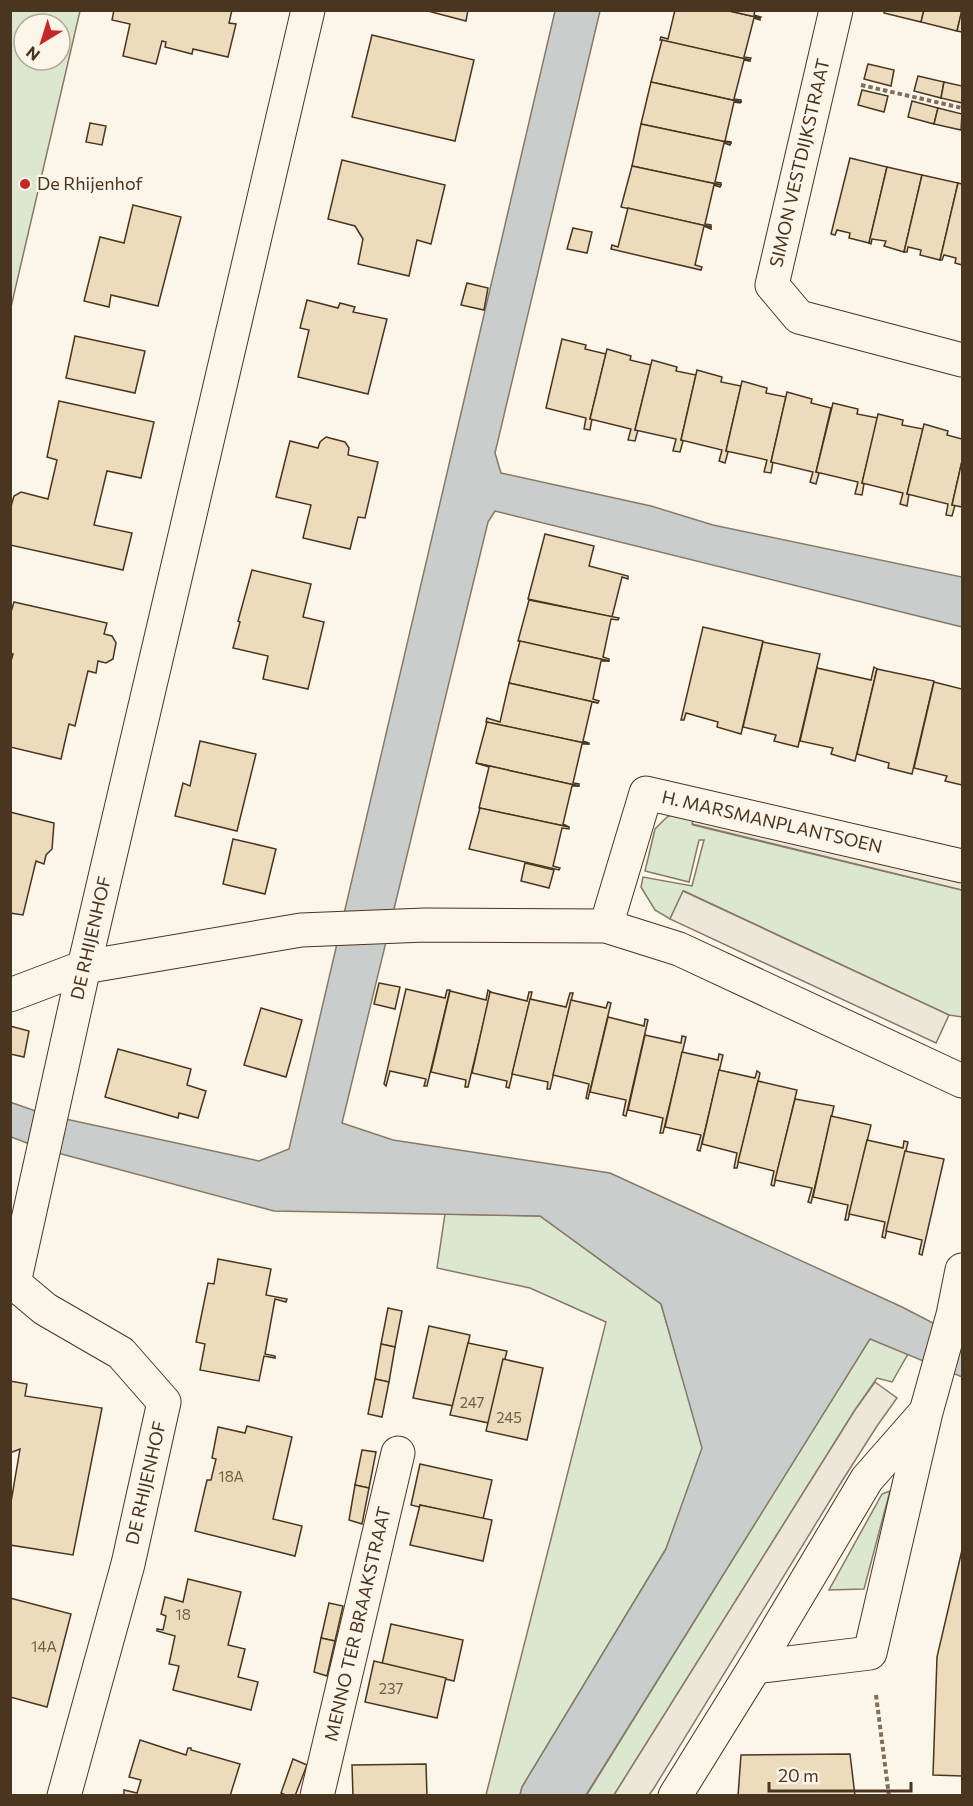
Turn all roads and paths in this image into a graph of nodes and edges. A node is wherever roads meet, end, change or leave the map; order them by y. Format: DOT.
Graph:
graph roads {
  1 [pos="308,10"];
  2 [pos="836,10"];
  3 [pos="855,84"];
  4 [pos="963,108"];
  5 [pos="963,360"];
  6 [pos="963,866"];
  7 [pos="606,926"];
  8 [pos="84,967"];
  9 [pos="10,995"];
  10 [pos="963,1082"];
  11 [pos="963,1270"];
  12 [pos="928,1403"];
  13 [pos="398,1453"];
  14 [pos="870,1653"];
  15 [pos="754,1667"];
  16 [pos="64,1796"];
  17 [pos="317,1796"];
  18 [pos="675,1796"];
  19 [pos="889,1796"];
  1 -- 8 [label="street, DE RHIJENHOF"];
  2 -- 5 [label="street, SIMON VESTDIJKSTRAAT"];
  3 -- 4 [label="path"];
  6 -- 7 [label="street, H. MARSMANPLANTSOEN"];
  7 -- 8 [label="street"];
  7 -- 10 [label="street"];
  8 -- 9 [label="street"];
  8 -- 16 [label="street, DE RHIJENHOF"];
  11 -- 12 [label="street"];
  12 -- 14 [label="street"];
  12 -- 15 [label="street"];
  13 -- 17 [label="street, MENNO TER BRAAKSTRAAT"];
  14 -- 15 [label="street"];
  14 -- 19 [label="path"];
  15 -- 18 [label="street"];
}
